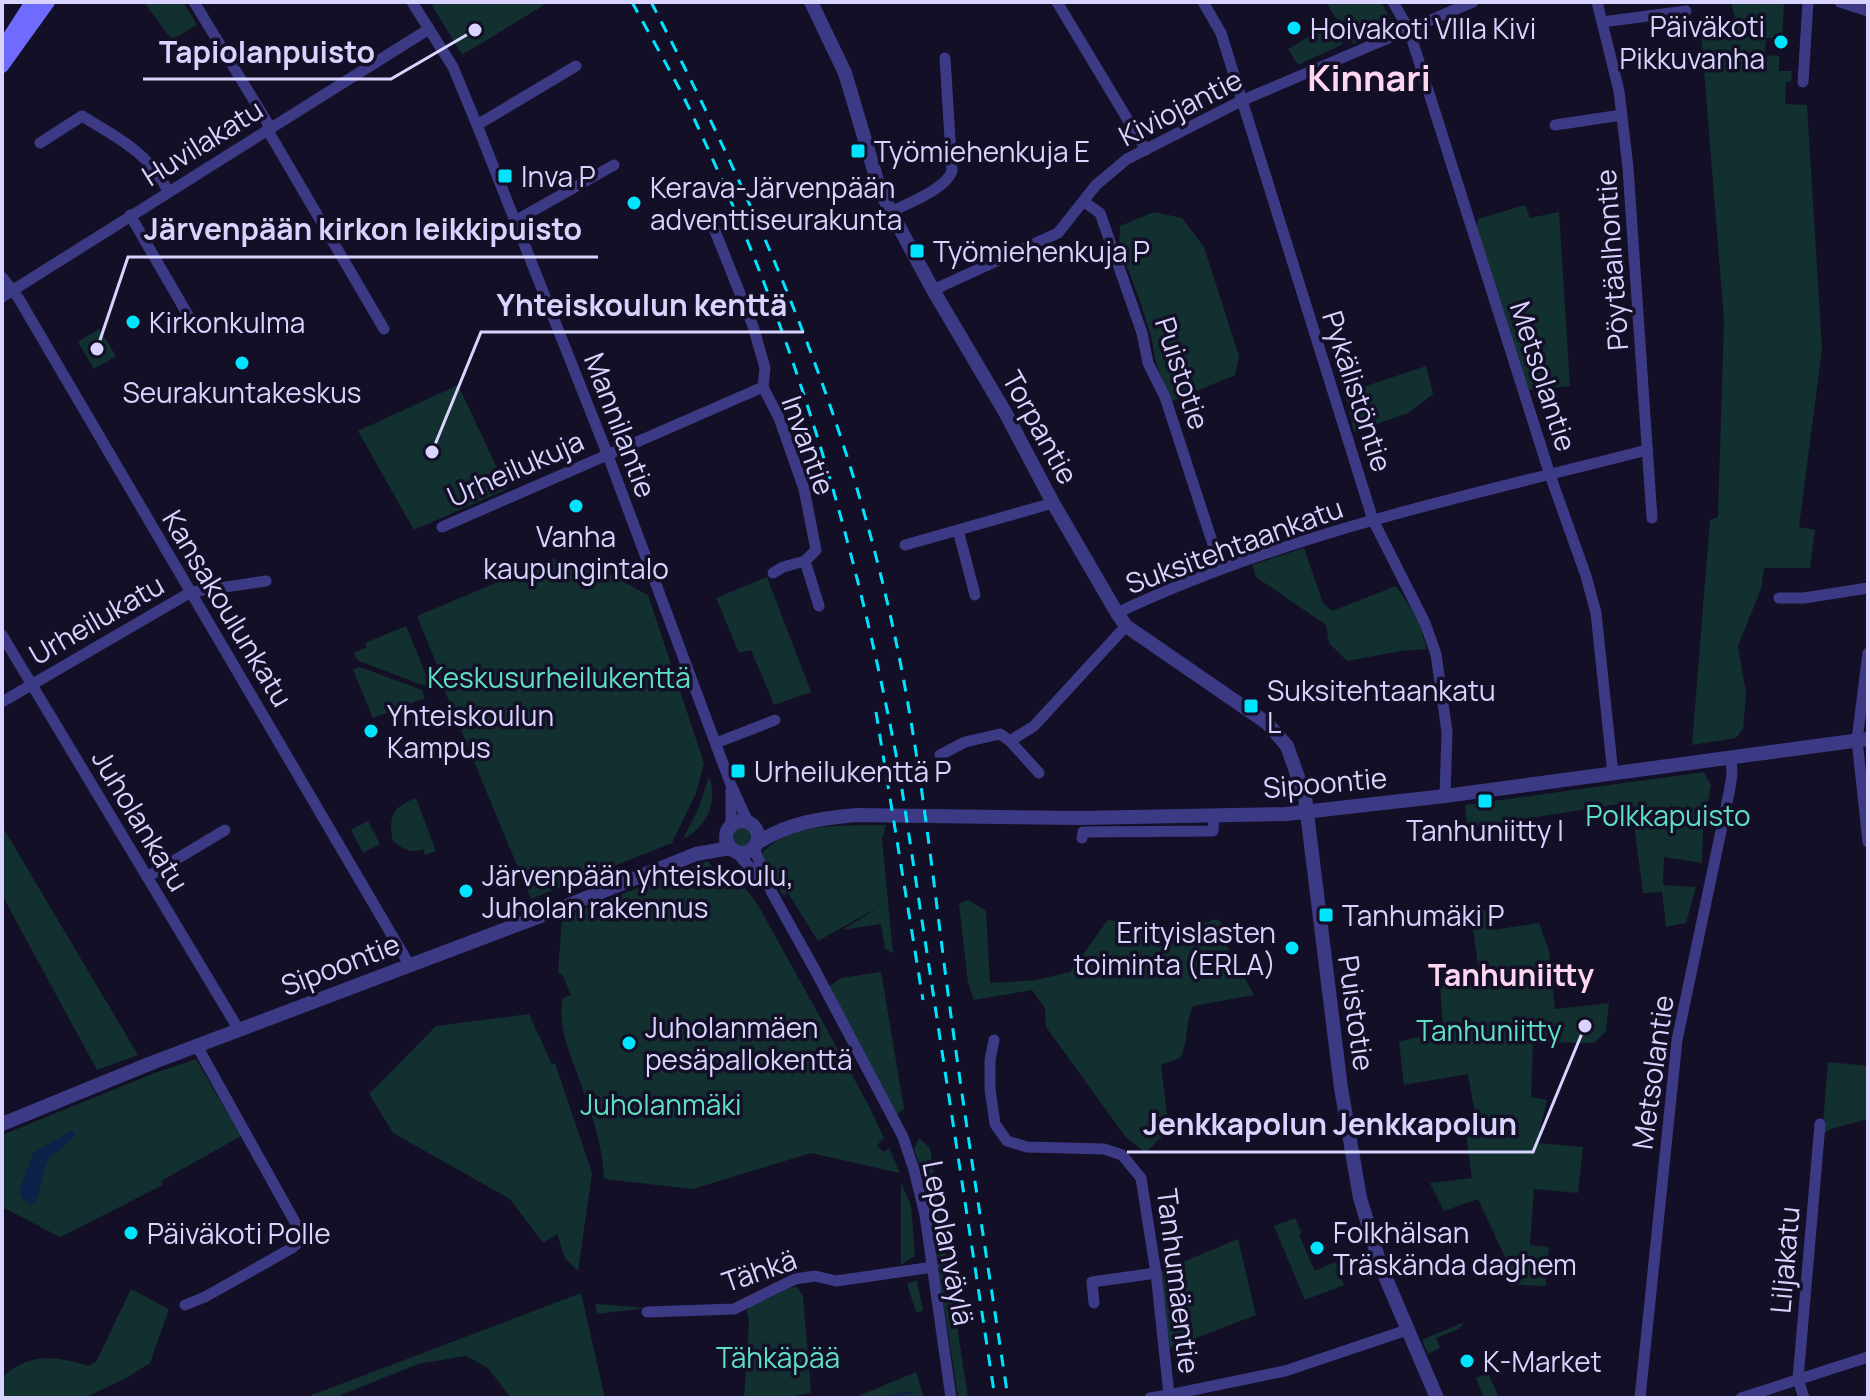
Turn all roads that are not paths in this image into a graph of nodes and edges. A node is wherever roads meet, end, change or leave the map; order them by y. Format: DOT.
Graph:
graph roads {
  1 [pos="32,2"];
  2 [pos="48,2"];
  3 [pos="194,2"];
  4 [pos="412,2"];
  5 [pos="811,2"];
  6 [pos="1057,2"];
  7 [pos="1203,2"];
  8 [pos="1393,2"];
  9 [pos="1473,2"];
  10 [pos="1597,2"];
  11 [pos="1808,2"];
  12 [pos="1840,2"];
  13 [pos="1686,11"];
  14 [pos="1868,11"];
  15 [pos="1602,22"];
  16 [pos="429,29"];
  17 [pos="1409,30"];
  18 [pos="2,49"];
  19 [pos="945,58"];
  20 [pos="2,66"];
  21 [pos="576,66"];
  22 [pos="1803,82"];
  23 [pos="1241,101"];
  24 [pos="1622,115"];
  25 [pos="477,125"];
  26 [pos="1555,125"];
  27 [pos="268,128"];
  28 [pos="40,143"];
  29 [pos="1146,150"];
  30 [pos="614,165"];
  31 [pos="168,191"];
  32 [pos="1084,202"];
  33 [pos="891,212"];
  34 [pos="130,215"];
  35 [pos="515,221"];
  36 [pos="711,221"];
  37 [pos="2,277"];
  38 [pos="933,290"];
  39 [pos="7,293"];
  40 [pos="196,329"];
  41 [pos="384,329"];
  42 [pos="763,387"];
  43 [pos="1647,450"];
  44 [pos="607,453"];
  45 [pos="1550,475"];
  46 [pos="1053,503"];
  47 [pos="1652,518"];
  48 [pos="1373,520"];
  49 [pos="442,527"];
  50 [pos="958,530"];
  51 [pos="905,545"];
  52 [pos="805,561"];
  53 [pos="1221,569"];
  54 [pos="773,573"];
  55 [pos="266,581"];
  56 [pos="1868,588"];
  57 [pos="191,592"];
  58 [pos="975,595"];
  59 [pos="1779,598"];
  60 [pos="819,606"];
  61 [pos="1122,620"];
  62 [pos="2,635"];
  63 [pos="1868,653"];
  64 [pos="31,685"];
  65 [pos="2,702"];
  66 [pos="775,720"];
  67 [pos="1862,740"];
  68 [pos="1010,741"];
  69 [pos="716,743"];
  70 [pos="940,755"];
  71 [pos="1731,757"];
  72 [pos="1039,773"];
  73 [pos="1613,774"];
  74 [pos="731,785"];
  75 [pos="1445,796"];
  76 [pos="1307,812"];
  77 [pos="1214,815"];
  78 [pos="1867,817"];
  79 [pos="751,824"];
  80 [pos="784,828"];
  81 [pos="729,829"];
  82 [pos="225,830"];
  83 [pos="1082,838"];
  84 [pos="1868,842"];
  85 [pos="755,845"];
  86 [pos="733,850"];
  87 [pos="696,854"];
  88 [pos="147,877"];
  89 [pos="771,891"];
  90 [pos="410,966"];
  91 [pos="239,1030"];
  92 [pos="994,1040"];
  93 [pos="197,1046"];
  94 [pos="2,1124"];
  95 [pos="1820,1124"];
  96 [pos="933,1267"];
  97 [pos="1156,1273"];
  98 [pos="1094,1303"];
  99 [pos="185,1305"];
  100 [pos="647,1312"];
  101 [pos="1407,1330"];
  102 [pos="1868,1357"];
  103 [pos="1798,1379"];
  104 [pos="1169,1395"];
  105 [pos="951,1398"];
  106 [pos="1150,1398"];
  107 [pos="1437,1398"];
  108 [pos="1640,1398"];
  109 [pos="1741,1398"];
  110 [pos="1804,1398"];
  1 -- 18 [label="main road"];
  2 -- 20 [label="main road"];
  3 -- 27 [label="street"];
  4 -- 16 [label="street, Mannilantie"];
  5 -- 33 [label="street, Torpantie"];
  6 -- 29 [label="street"];
  7 -- 23 [label="street, Pykälistöntie"];
  8 -- 17 [label="street, Metsolantie"];
  9 -- 17 [label="street, Kiviojantie"];
  10 -- 15 [label="street, Pöytäalhontie"];
  11 -- 22 [label="street"];
  12 -- 14 [label="street"];
  13 -- 15 [label="street"];
  15 -- 24 [label="street, Pöytäalhontie"];
  16 -- 25 [label="street, Mannilantie"];
  16 -- 27 [label="street, Huvilakatu"];
  17 -- 23 [label="street, Kiviojantie"];
  17 -- 45 [label="street, Metsolantie"];
  19 -- 33 [label="street"];
  21 -- 25 [label="street"];
  23 -- 29 [label="street, Kiviojantie"];
  23 -- 48 [label="street, Pykälistöntie"];
  24 -- 26 [label="street"];
  24 -- 43 [label="street, Pöytäalhontie"];
  25 -- 35 [label="street, Mannilantie"];
  27 -- 31 [label="street, Huvilakatu"];
  27 -- 41 [label="street"];
  28 -- 31 [label="street"];
  29 -- 32 [label="street, Kiviojantie"];
  30 -- 35 [label="street"];
  31 -- 34 [label="street, Huvilakatu"];
  32 -- 38 [label="street, Kiviojantie"];
  32 -- 53 [label="street, Puistotie"];
  33 -- 38 [label="street, Torpantie"];
  34 -- 39 [label="street, Huvilakatu"];
  34 -- 40 [label="street"];
  35 -- 44 [label="street, Mannilantie"];
  36 -- 42 [label="street, Invantie"];
  37 -- 39 [label="street, Kansakoulunkatu"];
  38 -- 46 [label="street, Torpantie"];
  39 -- 57 [label="street, Kansakoulunkatu"];
  42 -- 44 [label="street"];
  42 -- 52 [label="street, Invantie"];
  43 -- 45 [label="street, Suksitehtaankatu"];
  43 -- 47 [label="street, Pöytäalhontie"];
  44 -- 49 [label="street, Urheilukuja"];
  44 -- 69 [label="street, Mannilantie"];
  45 -- 48 [label="street, Suksitehtaankatu"];
  45 -- 73 [label="street, Metsolantie"];
  46 -- 50 [label="street"];
  46 -- 61 [label="street, Torpantie"];
  48 -- 53 [label="street, Suksitehtaankatu"];
  48 -- 75 [label="street, Pykälistöntie"];
  50 -- 51 [label="street"];
  50 -- 58 [label="street"];
  52 -- 54 [label="street"];
  52 -- 60 [label="street"];
  53 -- 61 [label="street, Suksitehtaankatu"];
  55 -- 57 [label="street, Urheilukatu"];
  56 -- 59 [label="street"];
  57 -- 64 [label="street, Urheilukatu"];
  57 -- 90 [label="street, Kansakoulunkatu"];
  61 -- 68 [label="street"];
  61 -- 76 [label="street, Torpantie"];
  62 -- 64 [label="street, Juholankatu"];
  63 -- 67 [label="street"];
  64 -- 65 [label="street, Urheilukatu"];
  64 -- 88 [label="street, Juholankatu"];
  66 -- 69 [label="street"];
  67 -- 71 [label="street, Sipoontie"];
  67 -- 78 [label="street"];
  68 -- 70 [label="street"];
  68 -- 72 [label="street"];
  69 -- 74 [label="street, Mannilantie"];
  71 -- 73 [label="street, Sipoontie"];
  71 -- 108 [label="street, Metsolantie"];
  73 -- 75 [label="street, Sipoontie"];
  74 -- 79 [label="street, Mannilantie"];
  74 -- 81 [label="street, Mannilantie"];
  75 -- 76 [label="street, Sipoontie"];
  76 -- 77 [label="street, Sipoontie"];
  76 -- 101 [label="street, Puistotie"];
  77 -- 80 [label="street, Sipoontie"];
  77 -- 83 [label="street"];
  78 -- 84 [label="street"];
  79 -- 80 [label="street, Sipoontie"];
  79 -- 81 [label="street"];
  79 -- 85 [label="street"];
  80 -- 85 [label="street, Sipoontie"];
  81 -- 86 [label="street"];
  81 -- 87 [label="street, Sipoontie"];
  82 -- 88 [label="street"];
  85 -- 86 [label="street"];
  85 -- 89 [label="street, Lepolanväylä"];
  86 -- 87 [label="street, Sipoontie"];
  86 -- 89 [label="street, Lepolanväylä"];
  87 -- 90 [label="street, Sipoontie"];
  88 -- 91 [label="street, Juholankatu"];
  89 -- 96 [label="street, Lepolanväylä"];
  90 -- 91 [label="street, Sipoontie"];
  91 -- 93 [label="street, Sipoontie"];
  92 -- 97 [label="street, Tanhumäentie"];
  93 -- 94 [label="street, Sipoontie"];
  93 -- 99 [label="street"];
  95 -- 103 [label="street, Liljakatu"];
  96 -- 100 [label="street, Tähkä"];
  96 -- 105 [label="street, Lepolanväylä"];
  97 -- 98 [label="street"];
  97 -- 104 [label="street, Tanhumäentie"];
  101 -- 104 [label="street, Tanhumäentie"];
  101 -- 107 [label="street, Puistotie"];
  102 -- 103 [label="street"];
  103 -- 109 [label="street"];
  103 -- 110 [label="street, Liljakatu"];
  104 -- 106 [label="street"];
}
